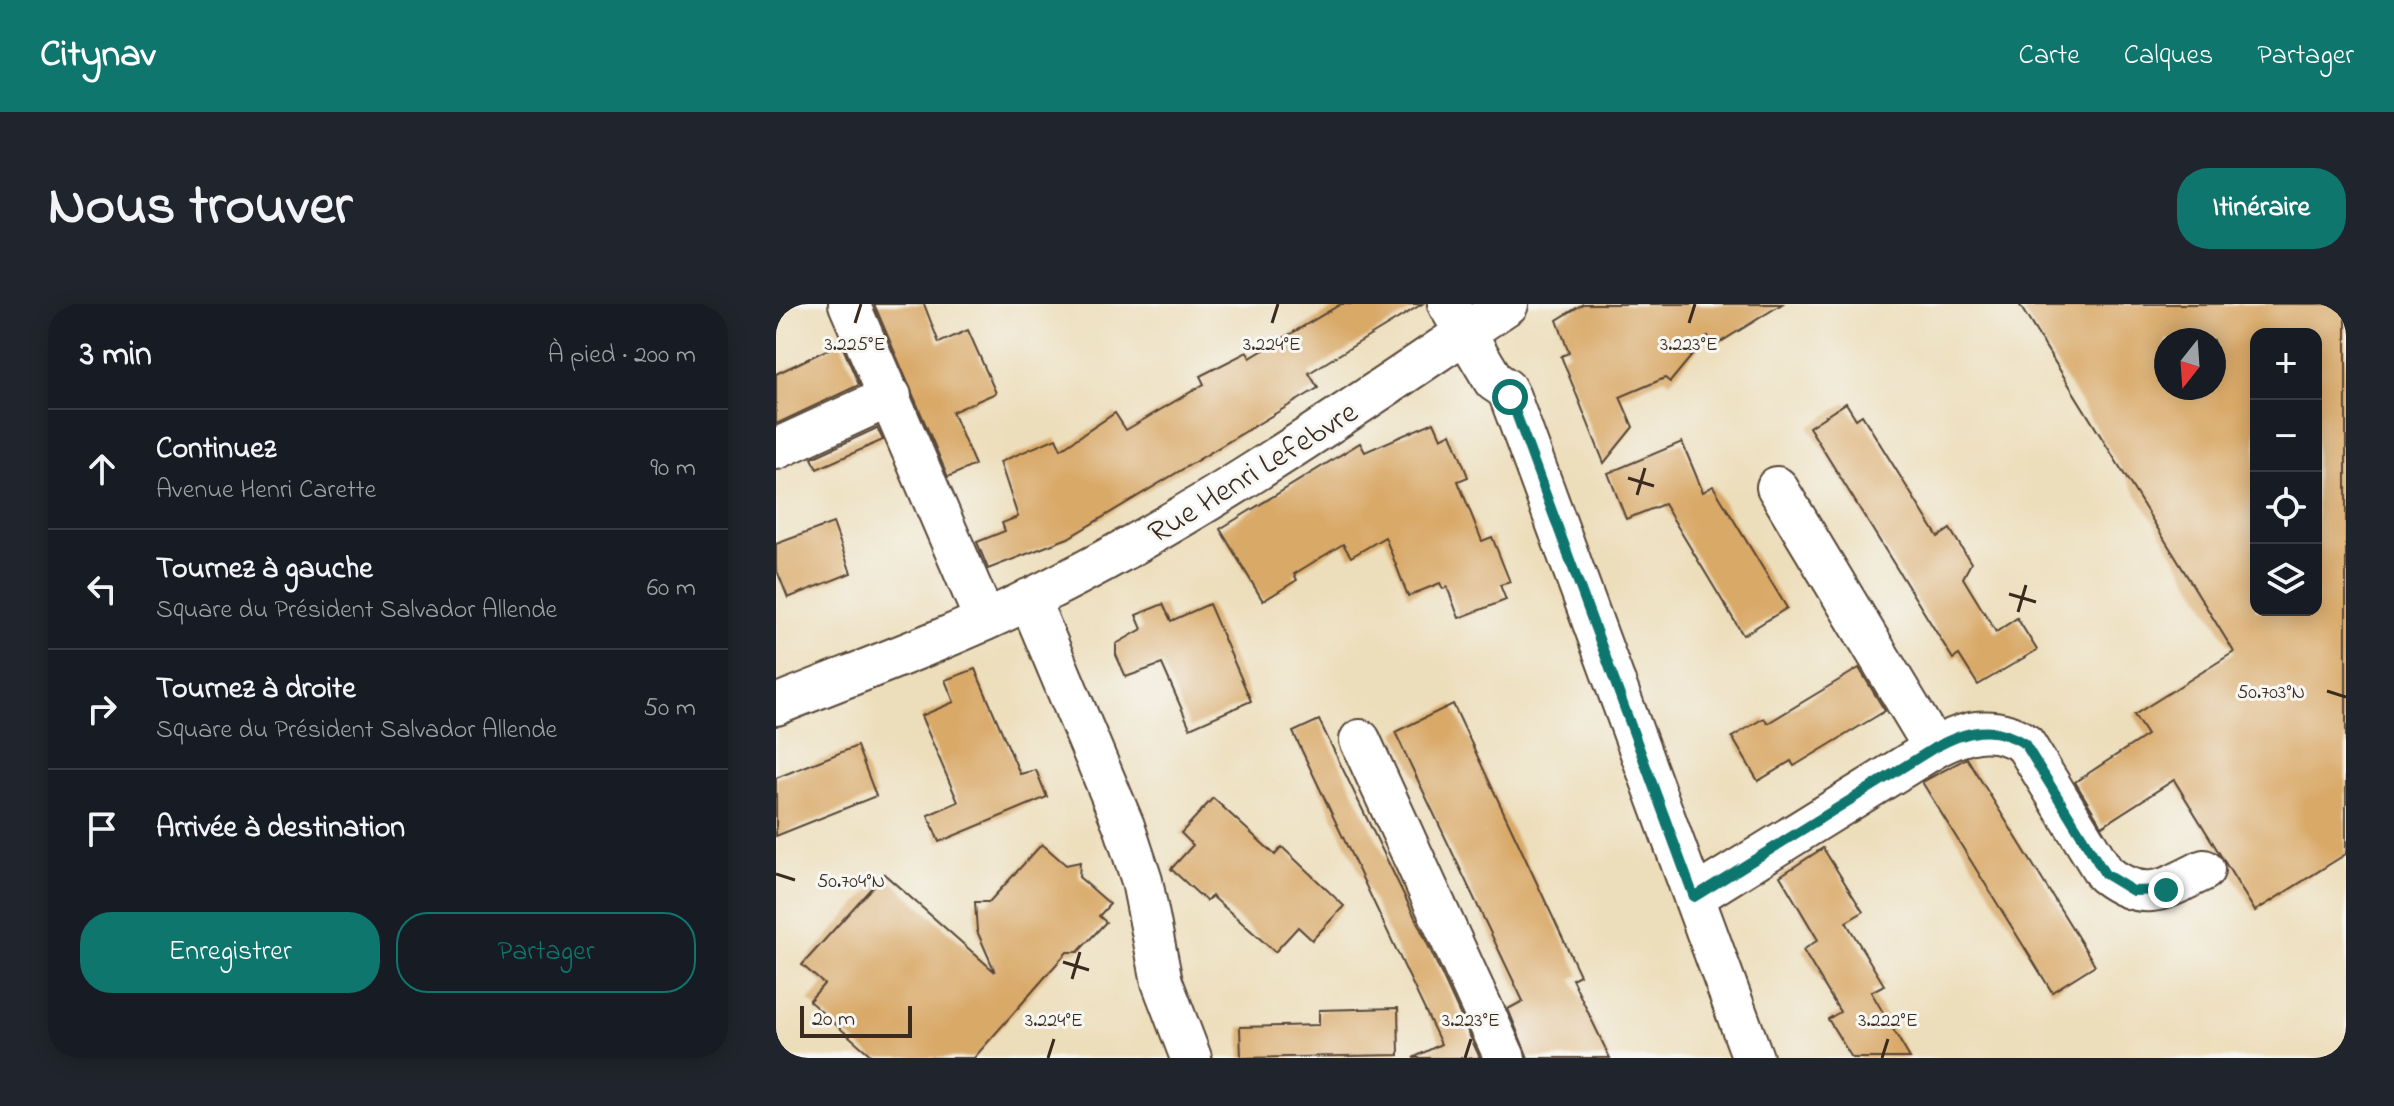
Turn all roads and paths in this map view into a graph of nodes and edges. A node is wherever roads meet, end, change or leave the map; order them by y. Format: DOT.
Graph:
graph roads {
  1 [pos="849,304"];
  2 [pos="1481,312"];
  3 [pos="891,396"];
  4 [pos="776,449"];
  5 [pos="1777,487"];
  6 [pos="1029,599"];
  7 [pos="985,620"];
  8 [pos="776,705"];
  9 [pos="1360,740"];
  10 [pos="1934,748"];
  11 [pos="2204,870"];
  12 [pos="1694,897"];
  13 [pos="1191,1058"];
  14 [pos="1505,1058"];
  15 [pos="1753,1058"];
  1 -- 3 [label="street"];
  2 -- 6 [label="street, Rue Henri Lefebvre"];
  2 -- 12 [label="street"];
  3 -- 4 [label="street"];
  3 -- 7 [label="street"];
  5 -- 10 [label="street"];
  6 -- 7 [label="street, Rue Henri Lefebvre"];
  6 -- 13 [label="street"];
  7 -- 8 [label="street, Rue Henri Lefebvre"];
  9 -- 14 [label="street"];
  10 -- 11 [label="street"];
  10 -- 12 [label="street"];
  12 -- 15 [label="street"];
}
